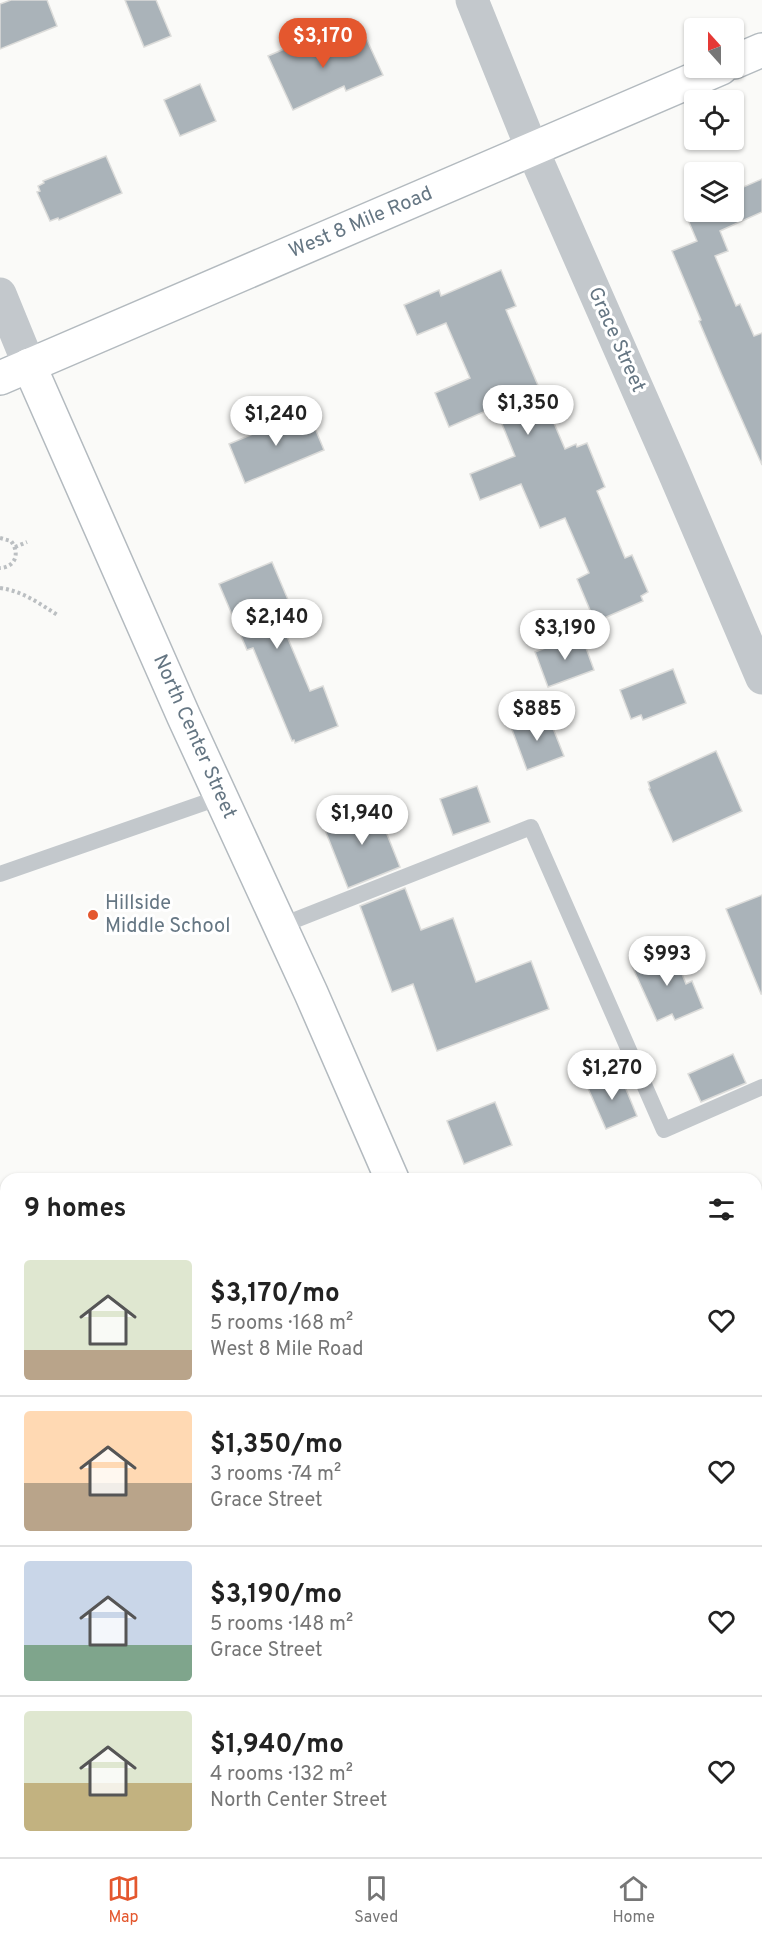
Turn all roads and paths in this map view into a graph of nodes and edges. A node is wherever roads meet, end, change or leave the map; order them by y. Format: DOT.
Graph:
graph roads {
  1 [pos="472,0"];
  2 [pos="762,50"];
  3 [pos="744,58"];
  4 [pos="698,78"];
  5 [pos="532,149"];
  6 [pos="0,294"];
  7 [pos="14,371"];
  8 [pos="0,538"];
  9 [pos="27,542"];
  10 [pos="15,548"];
  11 [pos="0,568"];
  12 [pos="0,588"];
  13 [pos="60,616"];
  14 [pos="762,678"];
  15 [pos="221,797"];
  16 [pos="0,874"];
  17 [pos="280,926"];
  18 [pos="762,1087"];
  19 [pos="389,1173"];
  1 -- 5 [label="street, Grace Street"];
  2 -- 3 [label="main road"];
  4 -- 5 [label="main road, West 8 Mile Road"];
  5 -- 7 [label="main road, West 8 Mile Road"];
  5 -- 14 [label="street, Grace Street"];
  6 -- 7 [label="street, North Center Street"];
  7 -- 15 [label="main road, North Center Street"];
  8 -- 10 [label="path"];
  9 -- 10 [label="path"];
  10 -- 11 [label="path"];
  12 -- 13 [label="path"];
  15 -- 16 [label="lane"];
  15 -- 17 [label="main road, North Center Street"];
  17 -- 18 [label="lane"];
  17 -- 19 [label="main road, North Center Street"];
}
